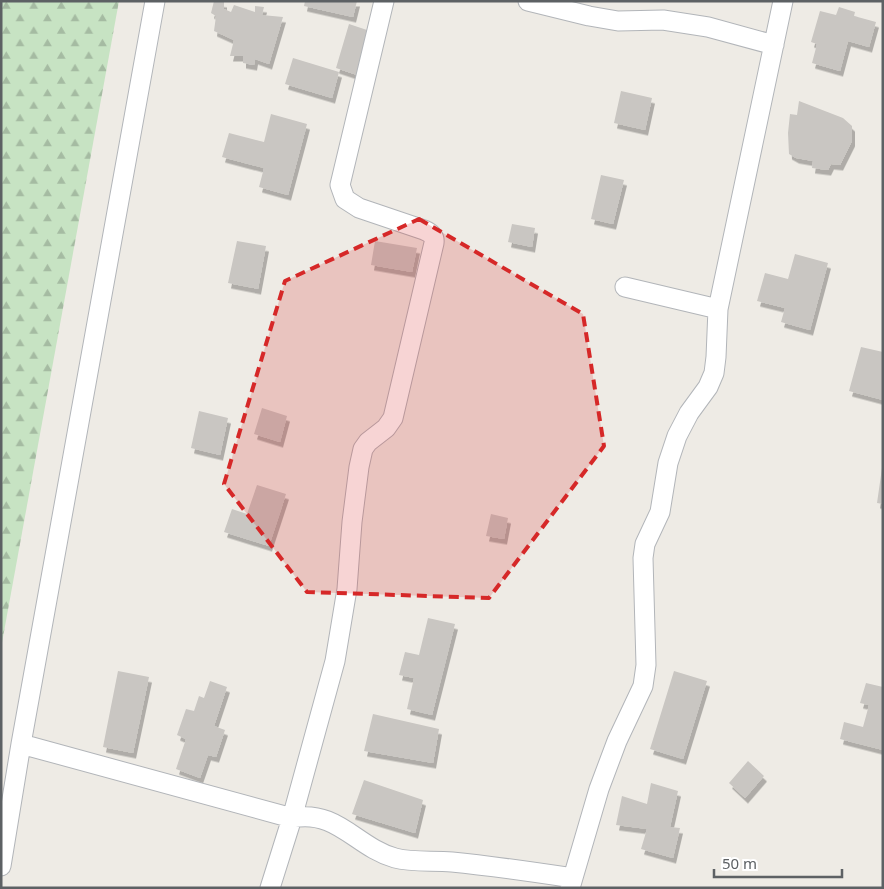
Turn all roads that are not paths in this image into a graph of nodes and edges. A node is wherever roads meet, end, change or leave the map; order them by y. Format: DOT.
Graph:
graph roads {
  1 [pos="156,1"];
  2 [pos="384,1"];
  3 [pos="528,1"];
  4 [pos="783,1"];
  5 [pos="774,45"];
  6 [pos="625,287"];
  7 [pos="718,308"];
  8 [pos="21,744"];
  9 [pos="292,818"];
  10 [pos="1,866"];
  11 [pos="572,883"];
  12 [pos="270,888"];
  1 -- 8 [label="street"];
  2 -- 9 [label="street"];
  3 -- 5 [label="street"];
  4 -- 5 [label="street"];
  5 -- 7 [label="street"];
  6 -- 7 [label="street"];
  7 -- 11 [label="street"];
  8 -- 9 [label="street"];
  8 -- 10 [label="street"];
  9 -- 11 [label="street"];
  9 -- 12 [label="street"];
}
